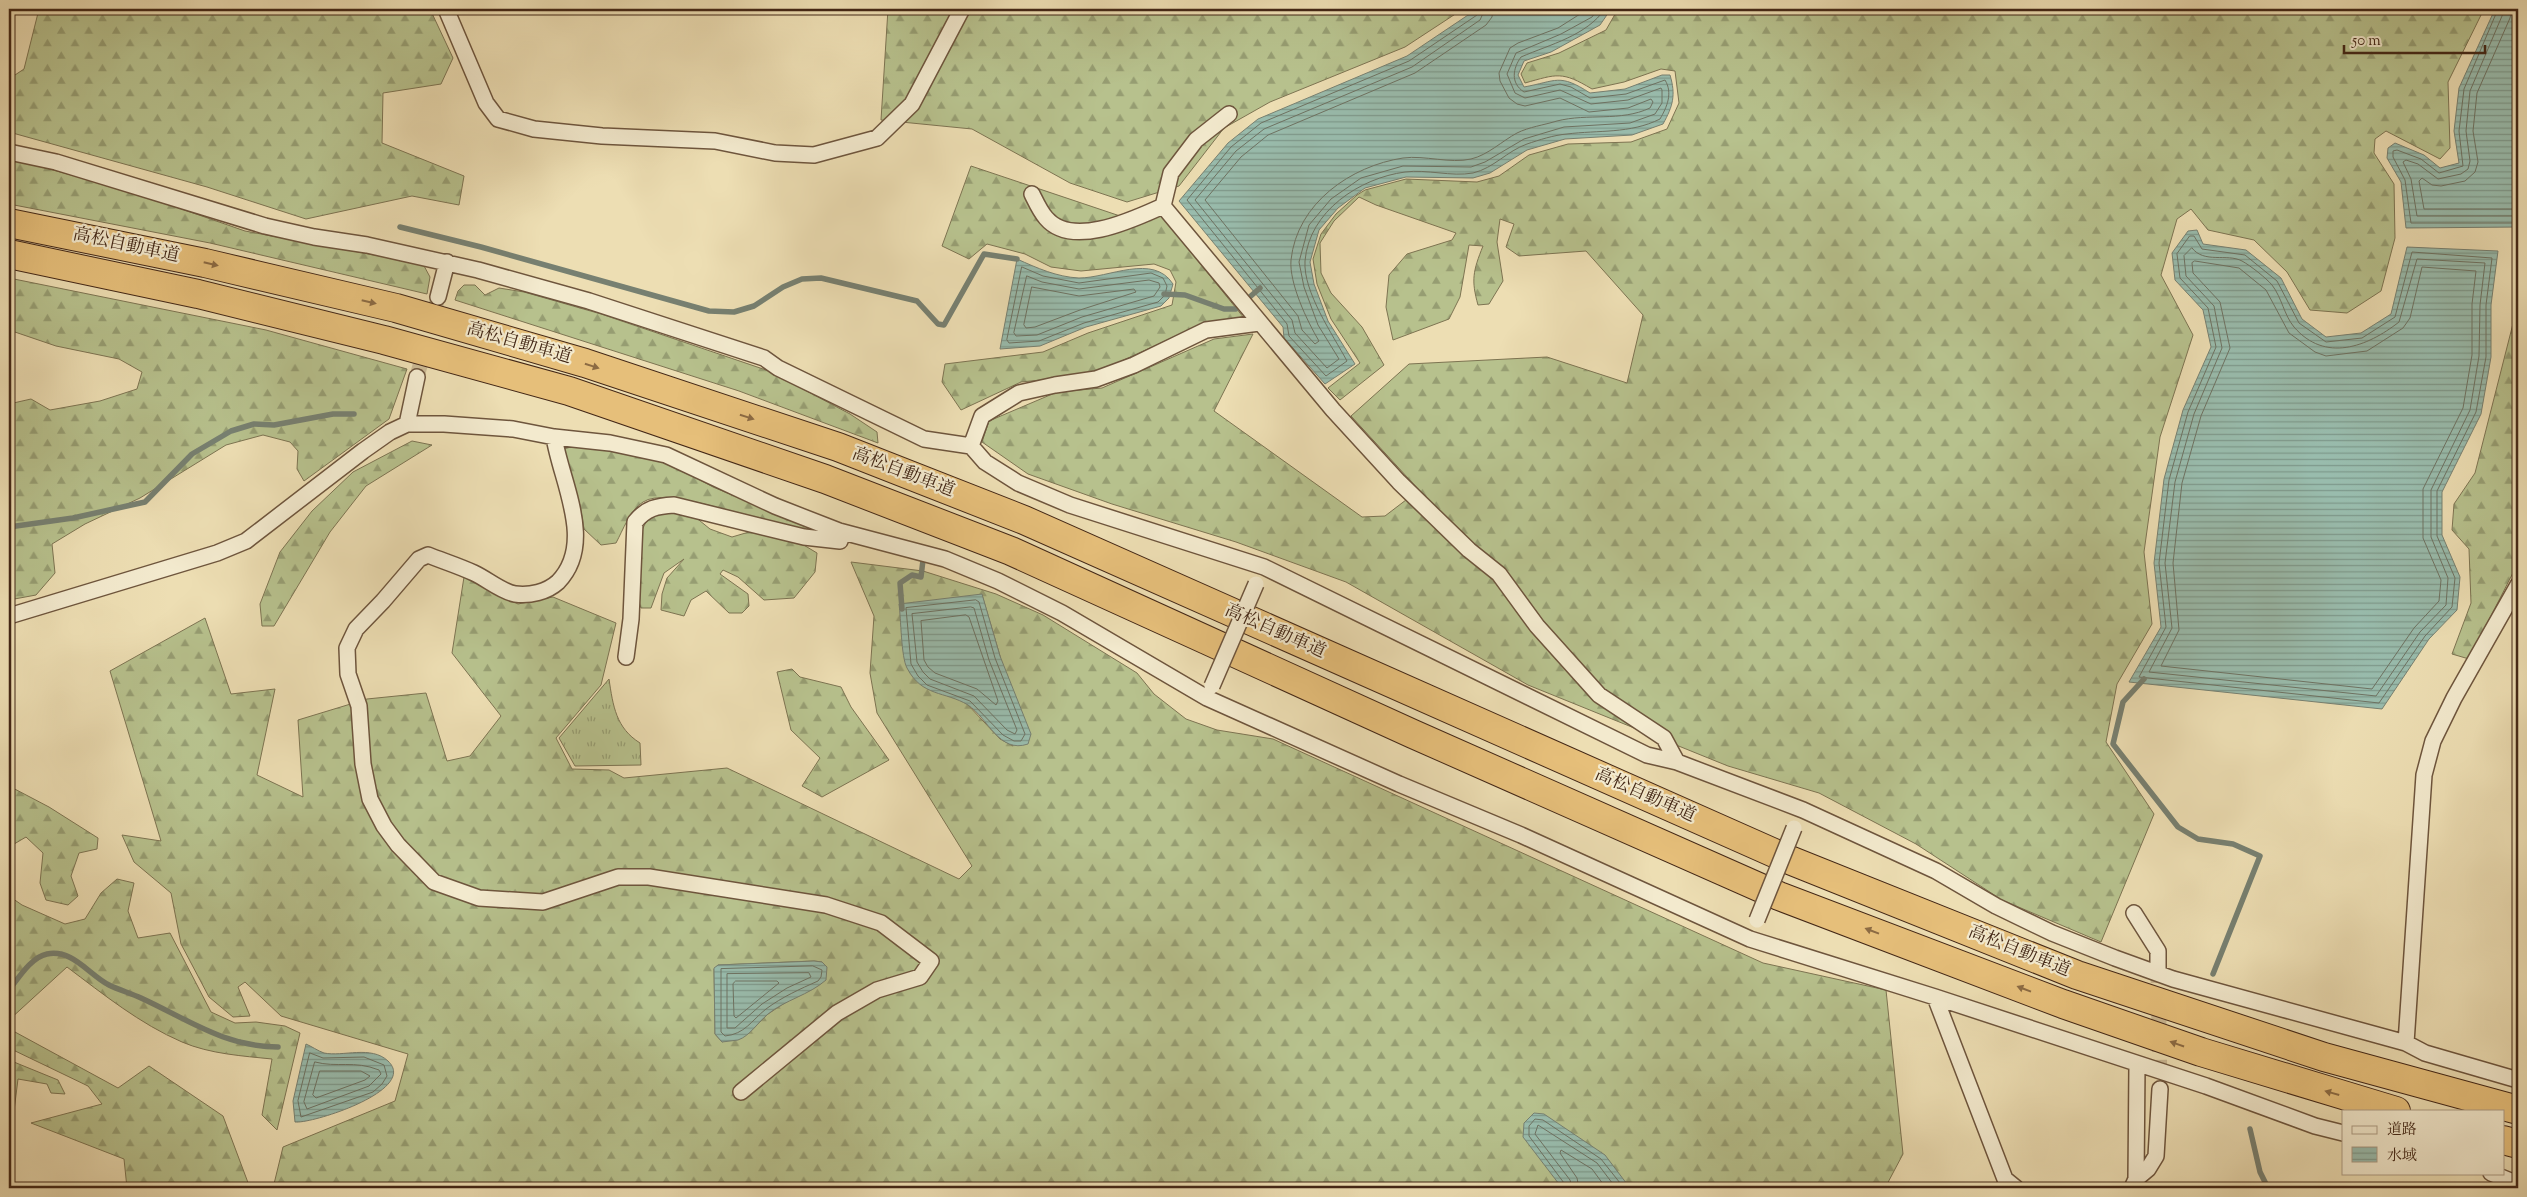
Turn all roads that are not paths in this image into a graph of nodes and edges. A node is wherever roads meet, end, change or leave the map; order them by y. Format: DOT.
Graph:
graph roads {
  1 [pos="446,9"];
  2 [pos="962,9"];
  3 [pos="1228,114"];
  4 [pos="9,152"];
  5 [pos="1032,194"];
  6 [pos="1163,206"];
  7 [pos="9,223"];
  8 [pos="9,254"];
  9 [pos="447,262"];
  10 [pos="438,297"];
  11 [pos="1259,323"];
  12 [pos="417,377"];
  13 [pos="406,424"];
  14 [pos="554,437"];
  15 [pos="972,446"];
  16 [pos="843,532"];
  17 [pos="1264,567"];
  18 [pos="2518,585"];
  19 [pos="9,616"];
  20 [pos="626,657"];
  21 [pos="1210,692"];
  22 [pos="1677,762"];
  23 [pos="1803,810"];
  24 [pos="2134,913"];
  25 [pos="1750,939"];
  26 [pos="2158,968"];
  27 [pos="1935,997"];
  28 [pos="2406,1044"];
  29 [pos="2137,1065"];
  30 [pos="2518,1080"];
  31 [pos="2160,1089"];
  32 [pos="741,1092"];
  33 [pos="2393,1110"];
  34 [pos="2518,1110"];
  35 [pos="2342,1133"];
  36 [pos="2504,1140"];
  37 [pos="2518,1144"];
  38 [pos="2493,1174"];
  39 [pos="2134,1184"];
  40 [pos="2518,1184"];
  41 [pos="2016,1188"];
  1 -- 2 [label="street"];
  3 -- 6 [label="street"];
  4 -- 9 [label="street"];
  5 -- 6 [label="street"];
  6 -- 11 [label="street"];
  7 -- 34 [label="highway, 高松自動車道, one-way"];
  33 -- 8 [label="highway, 高松自動車道, one-way"];
  9 -- 10 [label="street"];
  9 -- 15 [label="street"];
  11 -- 15 [label="street"];
  11 -- 22 [label="street"];
  12 -- 13 [label="street"];
  13 -- 14 [label="street"];
  13 -- 19 [label="street"];
  14 -- 16 [label="street"];
  14 -- 32 [label="street"];
  15 -- 17 [label="street"];
  16 -- 20 [label="street"];
  16 -- 21 [label="street"];
  17 -- 21 [label="street, bridge"];
  17 -- 22 [label="street"];
  18 -- 28 [label="street"];
  21 -- 25 [label="street"];
  22 -- 23 [label="street"];
  23 -- 25 [label="street, bridge"];
  23 -- 28 [label="street"];
  24 -- 26 [label="street"];
  25 -- 27 [label="street"];
  27 -- 29 [label="street"];
  27 -- 41 [label="street"];
  28 -- 30 [label="street"];
  29 -- 35 [label="street"];
  29 -- 39 [label="street"];
  31 -- 39 [label="street"];
  36 -- 37 [label="highway"];
  38 -- 40 [label="street"];
}
